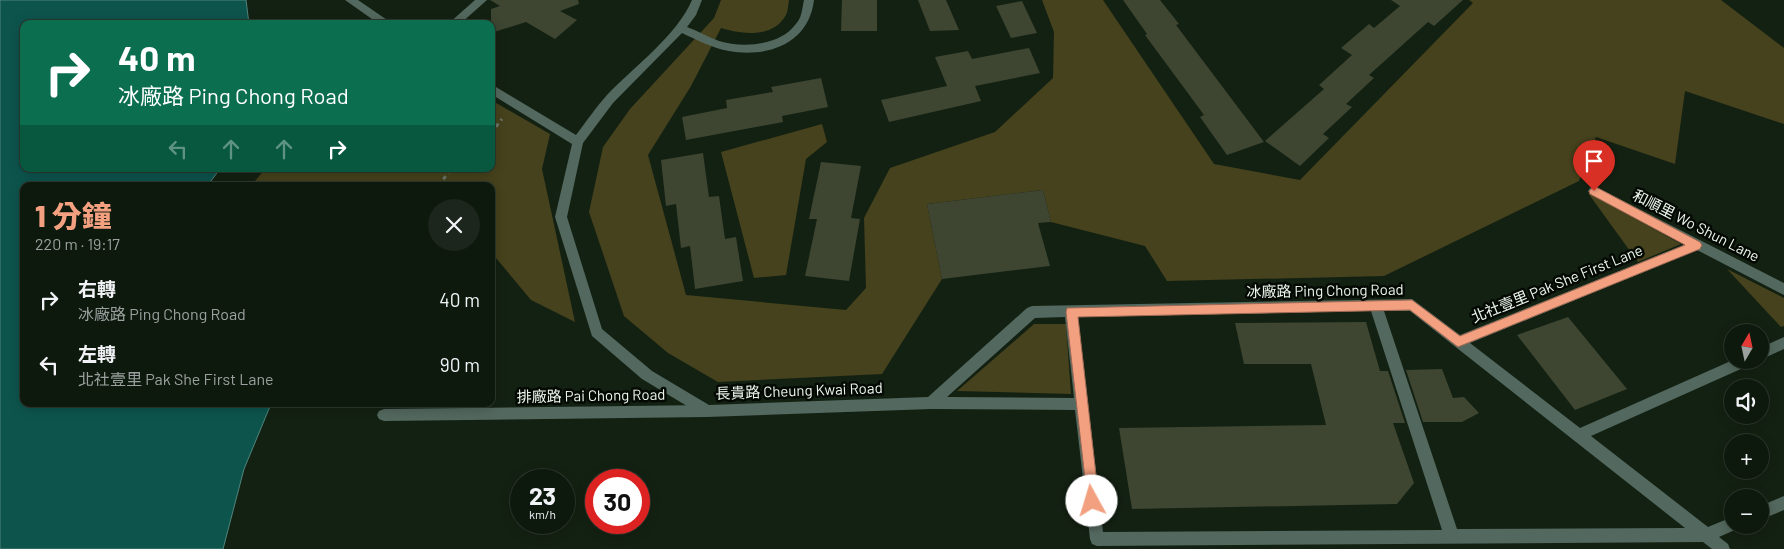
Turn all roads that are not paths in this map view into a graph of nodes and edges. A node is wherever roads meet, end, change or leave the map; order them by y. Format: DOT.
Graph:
graph roads {
  1 [pos="350,0"];
  2 [pos="482,0"];
  3 [pos="697,0"];
  4 [pos="809,0"];
  5 [pos="382,20"];
  6 [pos="458,20"];
  7 [pos="680,28"];
  8 [pos="495,90"];
  9 [pos="578,142"];
  10 [pos="1594,191"];
  11 [pos="1696,245"];
  12 [pos="1784,289"];
  13 [pos="1376,306"];
  14 [pos="1071,312"];
  15 [pos="1458,342"];
  16 [pos="1784,343"];
  17 [pos="1769,350"];
  18 [pos="1727,369"];
  19 [pos="931,403"];
  20 [pos="1082,404"];
  21 [pos="707,411"];
  22 [pos="384,415"];
  23 [pos="1579,436"];
  24 [pos="1784,503"];
  25 [pos="1769,509"];
  26 [pos="1724,527"];
  27 [pos="1706,535"];
  28 [pos="1452,537"];
  29 [pos="1723,549"];
  1 -- 5 [label="street"];
  2 -- 6 [label="street"];
  3 -- 7 [label="street, 長貴路 Cheung Kwai Road"];
  4 -- 7 [label="street"];
  7 -- 9 [label="street, 長貴路 Cheung Kwai Road"];
  8 -- 9 [label="street"];
  9 -- 21 [label="street, 長貴路 Cheung Kwai Road"];
  10 -- 11 [label="street, 和順里 Wo Shun Lane"];
  11 -- 12 [label="street, 和順里 Wo Shun Lane"];
  11 -- 15 [label="street, 北社壹里 Pak She First Lane"];
  13 -- 14 [label="street, 冰廠路 Ping Chong Road"];
  13 -- 15 [label="street, 冰廠路 Ping Chong Road"];
  13 -- 28 [label="street"];
  14 -- 19 [label="street, 冰廠路 Ping Chong Road"];
  14 -- 20 [label="street"];
  15 -- 23 [label="street, 冰廠路 Ping Chong Road"];
  16 -- 17 [label="street"];
  18 -- 23 [label="street"];
  19 -- 20 [label="street, 長貴路 Cheung Kwai Road"];
  19 -- 21 [label="street, 長貴路 Cheung Kwai Road"];
  20 -- 28 [label="street"];
  21 -- 22 [label="street, 排廠路 Pai Chong Road"];
  23 -- 27 [label="street, 冰廠路 Ping Chong Road"];
  24 -- 25 [label="street"];
  26 -- 27 [label="street"];
  27 -- 28 [label="street"];
  27 -- 29 [label="street, 冰廠路 Ping Chong Road"];
}
